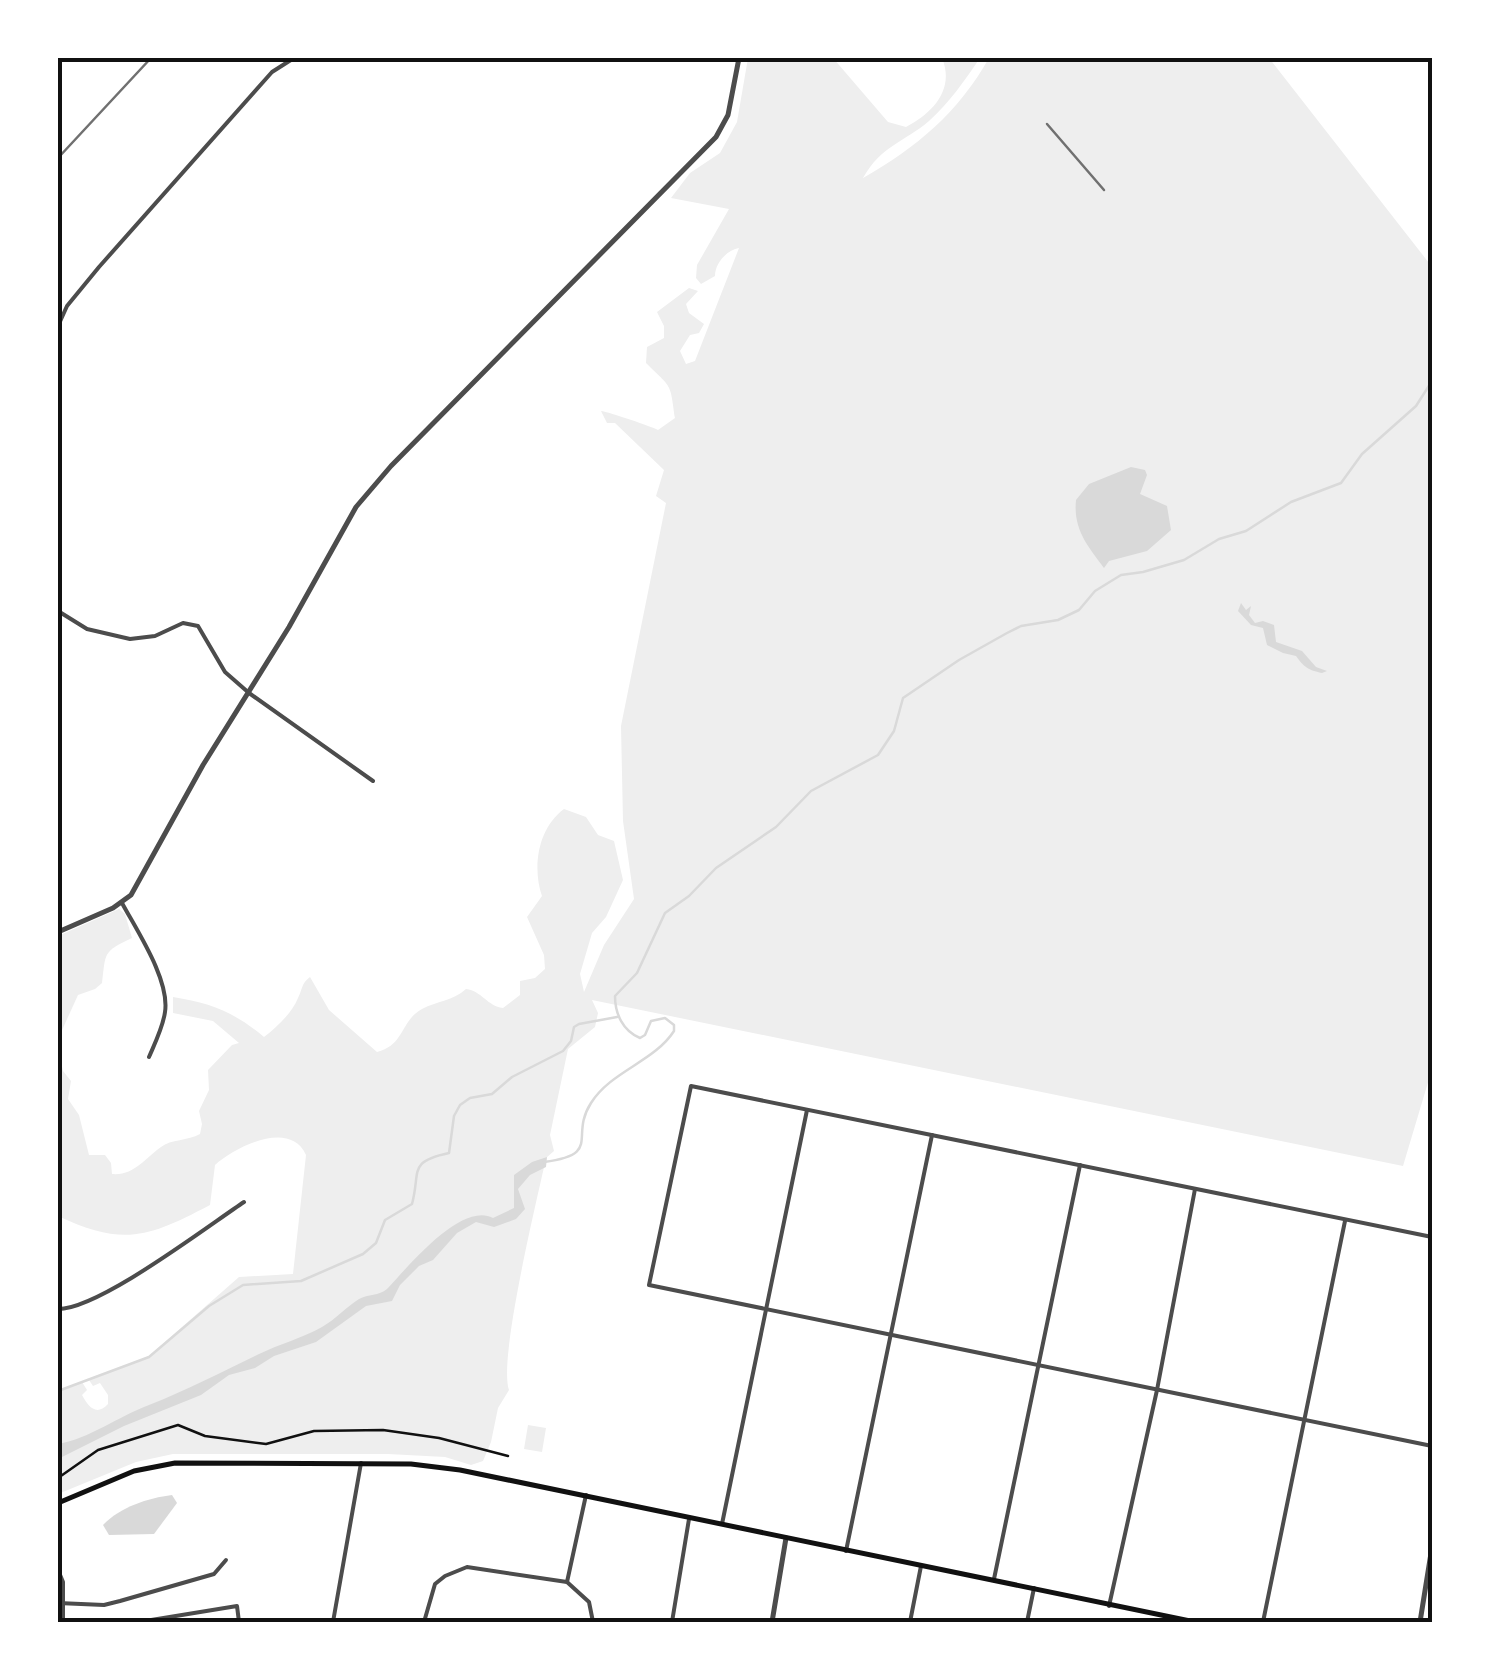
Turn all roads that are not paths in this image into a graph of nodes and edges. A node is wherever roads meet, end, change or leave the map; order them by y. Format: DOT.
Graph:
graph roads {
  1 [pos="294,58"];
  2 [pos="740,58"];
  3 [pos="58,326"];
  4 [pos="58,611"];
  5 [pos="249,693"];
  6 [pos="373,781"];
  7 [pos="122,904"];
  8 [pos="58,932"];
  9 [pos="150,1057"];
  10 [pos="807,1110"];
  11 [pos="932,1135"];
  12 [pos="1080,1164"];
  13 [pos="1195,1188"];
  14 [pos="244,1202"];
  15 [pos="1345,1220"];
  16 [pos="1432,1237"];
  17 [pos="768,1308"];
  18 [pos="58,1310"];
  19 [pos="890,1334"];
  20 [pos="1040,1366"];
  21 [pos="1157,1390"];
  22 [pos="1305,1420"];
  23 [pos="1432,1446"];
  24 [pos="362,1464"];
  25 [pos="586,1496"];
  26 [pos="58,1503"];
  27 [pos="689,1518"];
  28 [pos="722,1524"];
  29 [pos="786,1538"];
  30 [pos="1432,1547"];
  31 [pos="846,1551"];
  32 [pos="226,1560"];
  33 [pos="921,1566"];
  34 [pos="58,1570"];
  35 [pos="994,1580"];
  36 [pos="568,1582"];
  37 [pos="1034,1588"];
  38 [pos="60,1604"];
  39 [pos="1109,1606"];
  40 [pos="63,1622"];
  41 [pos="139,1622"];
  42 [pos="239,1622"];
  43 [pos="332,1622"];
  44 [pos="424,1622"];
  45 [pos="593,1622"];
  46 [pos="672,1622"];
  47 [pos="772,1622"];
  48 [pos="910,1622"];
  49 [pos="1027,1622"];
  50 [pos="1195,1622"];
  51 [pos="1263,1622"];
  52 [pos="1420,1622"];
  1 -- 3 [label="street"];
  2 -- 5 [label="street"];
  4 -- 5 [label="street"];
  5 -- 6 [label="street"];
  5 -- 7 [label="street"];
  7 -- 8 [label="street"];
  7 -- 9 [label="street"];
  10 -- 11 [label="street"];
  10 -- 17 [label="street"];
  10 -- 17 [label="street"];
  11 -- 12 [label="street"];
  11 -- 19 [label="street"];
  12 -- 13 [label="street"];
  12 -- 20 [label="street"];
  13 -- 15 [label="street"];
  13 -- 21 [label="street"];
  14 -- 18 [label="street"];
  15 -- 16 [label="street"];
  15 -- 22 [label="street"];
  17 -- 19 [label="street"];
  17 -- 28 [label="street"];
  19 -- 20 [label="street"];
  19 -- 31 [label="street"];
  20 -- 21 [label="street"];
  20 -- 35 [label="street"];
  21 -- 22 [label="street"];
  21 -- 39 [label="street"];
  22 -- 23 [label="street"];
  22 -- 51 [label="street"];
  24 -- 25 [label="main road"];
  24 -- 26 [label="main road"];
  24 -- 43 [label="street"];
  25 -- 27 [label="main road"];
  25 -- 36 [label="street"];
  27 -- 28 [label="main road"];
  27 -- 46 [label="street"];
  28 -- 29 [label="main road"];
  29 -- 31 [label="main road"];
  29 -- 47 [label="street"];
  30 -- 52 [label="street"];
  31 -- 33 [label="main road"];
  32 -- 38 [label="street"];
  33 -- 35 [label="main road"];
  33 -- 48 [label="street"];
  34 -- 38 [label="street"];
  35 -- 37 [label="main road"];
  36 -- 44 [label="street"];
  36 -- 45 [label="street"];
  37 -- 39 [label="main road"];
  37 -- 49 [label="street"];
  38 -- 40 [label="street"];
  39 -- 50 [label="main road"];
  41 -- 42 [label="street"];
}
